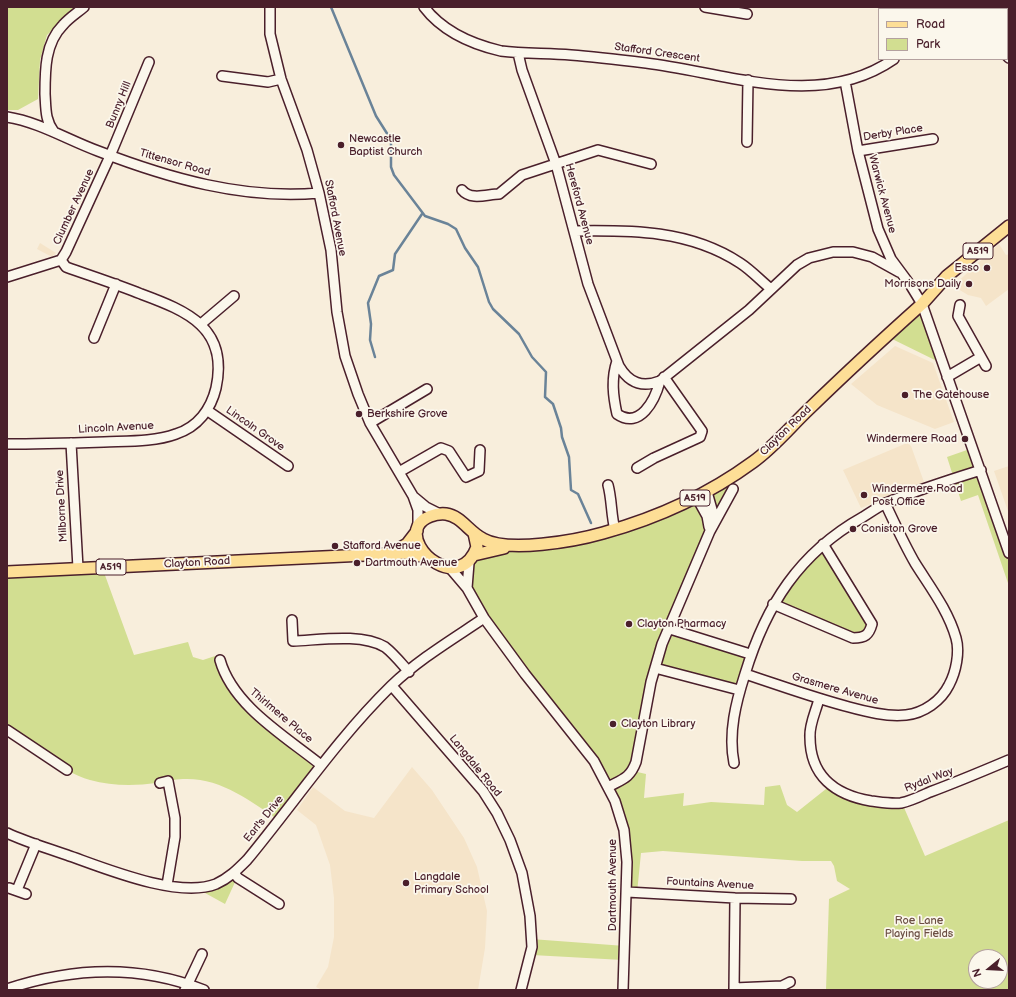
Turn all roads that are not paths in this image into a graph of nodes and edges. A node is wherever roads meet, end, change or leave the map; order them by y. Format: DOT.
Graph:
graph roads {
  1 [pos="84,7"];
  2 [pos="270,7"];
  3 [pos="424,7"];
  4 [pos="705,7"];
  5 [pos="746,14"];
  6 [pos="518,53"];
  7 [pos="892,60"];
  8 [pos="149,62"];
  9 [pos="222,76"];
  10 [pos="281,79"];
  11 [pos="748,80"];
  12 [pos="845,81"];
  13 [pos="46,114"];
  14 [pos="7,117"];
  15 [pos="30,123"];
  16 [pos="55,133"];
  17 [pos="933,139"];
  18 [pos="747,142"];
  19 [pos="858,151"];
  20 [pos="110,156"];
  21 [pos="556,164"];
  22 [pos="651,164"];
  23 [pos="462,190"];
  24 [pos="319,192"];
  25 [pos="1009,226"];
  26 [pos="574,231"];
  27 [pos="884,246"];
  28 [pos="872,257"];
  29 [pos="60,260"];
  30 [pos="899,272"];
  31 [pos="7,276"];
  32 [pos="116,284"];
  33 [pos="771,289"];
  34 [pos="234,296"];
  35 [pos="922,304"];
  36 [pos="960,305"];
  37 [pos="201,324"];
  38 [pos="94,338"];
  39 [pos="981,357"];
  40 [pos="617,361"];
  41 [pos="986,366"];
  42 [pos="947,377"];
  43 [pos="662,379"];
  44 [pos="426,389"];
  45 [pos="208,411"];
  46 [pos="370,423"];
  47 [pos="71,443"];
  48 [pos="7,444"];
  49 [pos="480,450"];
  50 [pos="288,466"];
  51 [pos="637,468"];
  52 [pos="981,470"];
  53 [pos="399,472"];
  54 [pos="608,485"];
  55 [pos="733,489"];
  56 [pos="707,492"];
  57 [pos="413,496"];
  58 [pos="697,498"];
  59 [pos="885,503"];
  60 [pos="440,514"];
  61 [pos="418,528"];
  62 [pos="615,530"];
  63 [pos="710,531"];
  64 [pos="474,533"];
  65 [pos="823,544"];
  66 [pos="514,546"];
  67 [pos="1009,553"];
  68 [pos="386,554"];
  69 [pos="429,558"];
  70 [pos="471,559"];
  71 [pos="78,568"];
  72 [pos="450,568"];
  73 [pos="7,572"];
  74 [pos="467,588"];
  75 [pos="773,604"];
  76 [pos="484,618"];
  77 [pos="292,620"];
  78 [pos="670,628"];
  79 [pos="750,654"];
  80 [pos="220,660"];
  81 [pos="655,668"];
  82 [pos="409,672"];
  83 [pos="745,674"];
  84 [pos="392,686"];
  85 [pos="739,690"];
  86 [pos="820,699"];
  87 [pos="7,730"];
  88 [pos="1009,760"];
  89 [pos="734,763"];
  90 [pos="321,765"];
  91 [pos="67,770"];
  92 [pos="160,783"];
  93 [pos="608,787"];
  94 [pos="7,833"];
  95 [pos="36,844"];
  96 [pos="234,873"];
  97 [pos="167,885"];
  98 [pos="627,892"];
  99 [pos="26,894"];
  100 [pos="735,898"];
  101 [pos="791,899"];
  102 [pos="279,904"];
  103 [pos="202,954"];
  104 [pos="790,982"];
  105 [pos="26,986"];
  106 [pos="186,987"];
  107 [pos="7,989"];
  108 [pos="734,989"];
  109 [pos="204,990"];
  110 [pos="521,990"];
  111 [pos="623,990"];
  1 -- 13 [label="street"];
  2 -- 10 [label="street, Stafford Avenue"];
  3 -- 6 [label="street, Stafford Crescent"];
  4 -- 5 [label="street"];
  6 -- 11 [label="street, Stafford Crescent"];
  6 -- 21 [label="street, Hereford Avenue"];
  7 -- 12 [label="street, Stafford Crescent"];
  8 -- 20 [label="street, Bunny Hill"];
  9 -- 10 [label="street"];
  10 -- 24 [label="street, Stafford Avenue"];
  11 -- 12 [label="street, Stafford Crescent"];
  11 -- 18 [label="street"];
  12 -- 19 [label="street, Warwick Avenue"];
  13 -- 15 [label="street"];
  13 -- 16 [label="street"];
  14 -- 15 [label="street, Tittensor Road"];
  15 -- 16 [label="street, Tittensor Road"];
  16 -- 20 [label="street, Tittensor Road"];
  17 -- 19 [label="street, Derby Place"];
  19 -- 27 [label="street, Warwick Avenue"];
  20 -- 24 [label="street, Tittensor Road"];
  20 -- 29 [label="street, Clumber Avenue"];
  21 -- 22 [label="street"];
  21 -- 23 [label="street"];
  21 -- 26 [label="street, Hereford Avenue"];
  24 -- 46 [label="street, Stafford Avenue"];
  25 -- 35 [label="main road, Clayton Road / A519"];
  26 -- 33 [label="street"];
  26 -- 40 [label="street, Hereford Avenue"];
  27 -- 28 [label="street"];
  27 -- 30 [label="street, Warwick Avenue"];
  28 -- 30 [label="street, Hereford Avenue"];
  28 -- 33 [label="street, Hereford Avenue"];
  29 -- 31 [label="street, Clumber Avenue"];
  29 -- 32 [label="street, Lincoln Avenue"];
  30 -- 35 [label="street, Warwick Avenue"];
  32 -- 37 [label="street, Lincoln Avenue"];
  32 -- 38 [label="street"];
  33 -- 43 [label="street, Hereford Avenue"];
  34 -- 37 [label="street"];
  35 -- 42 [label="street, Warwick Avenue"];
  35 -- 56 [label="main road, Clayton Road / A519"];
  36 -- 39 [label="street"];
  37 -- 45 [label="street, Lincoln Avenue"];
  39 -- 41 [label="street"];
  39 -- 42 [label="street"];
  40 -- 43 [label="street, Hereford Avenue"];
  40 -- 43 [label="street, Hereford Avenue"];
  42 -- 52 [label="street, Warwick Avenue"];
  43 -- 51 [label="street"];
  44 -- 46 [label="street"];
  45 -- 47 [label="street, Lincoln Avenue"];
  45 -- 50 [label="street, Lincoln Grove"];
  46 -- 53 [label="street, Stafford Avenue"];
  47 -- 48 [label="street, Lincoln Avenue"];
  47 -- 71 [label="street, Milborne Drive"];
  49 -- 53 [label="street"];
  52 -- 59 [label="street"];
  52 -- 67 [label="street, Warwick Avenue"];
  53 -- 57 [label="street, Stafford Avenue"];
  54 -- 62 [label="street"];
  55 -- 63 [label="street"];
  56 -- 58 [label="main road, Clayton Road / A519"];
  56 -- 63 [label="street"];
  57 -- 60 [label="street, Stafford Avenue"];
  57 -- 61 [label="street, Stafford Avenue"];
  58 -- 62 [label="main road, Clayton Road / A519"];
  58 -- 63 [label="street"];
  59 -- 65 [label="street"];
  59 -- 86 [label="street, Grasmere Avenue"];
  60 -- 61 [label="main road, A519"];
  60 -- 64 [label="main road, A519"];
  61 -- 68 [label="main road, Clayton Road / A519"];
  61 -- 69 [label="main road"];
  62 -- 66 [label="main road, Clayton Road / A519"];
  63 -- 78 [label="street"];
  64 -- 66 [label="main road, Clayton Road / A519"];
  64 -- 70 [label="main road"];
  65 -- 75 [label="street"];
  65 -- 75 [label="street"];
  66 -- 70 [label="main road, Clayton Road / A519"];
  68 -- 69 [label="main road, Clayton Road / A519"];
  68 -- 71 [label="main road, Clayton Road / A519"];
  69 -- 72 [label="main road, A519"];
  70 -- 72 [label="main road, A519"];
  70 -- 74 [label="street"];
  71 -- 73 [label="main road, Clayton Road / A519"];
  72 -- 74 [label="street, Dartmouth Avenue"];
  74 -- 76 [label="street, Dartmouth Avenue"];
  75 -- 79 [label="street"];
  76 -- 82 [label="street, Earl's Drive"];
  76 -- 93 [label="street, Dartmouth Avenue"];
  77 -- 82 [label="street"];
  78 -- 79 [label="street"];
  78 -- 81 [label="street"];
  79 -- 83 [label="street"];
  80 -- 90 [label="street, Thirlmere Place"];
  81 -- 85 [label="street"];
  81 -- 93 [label="street"];
  82 -- 84 [label="street, Earl's Drive"];
  83 -- 85 [label="street"];
  83 -- 86 [label="street, Grasmere Avenue"];
  84 -- 90 [label="street, Earl's Drive"];
  84 -- 110 [label="street, Langdale Road"];
  85 -- 89 [label="street"];
  86 -- 88 [label="street, Rydal Way"];
  87 -- 91 [label="street"];
  90 -- 96 [label="street, Earl's Drive"];
  92 -- 97 [label="street"];
  93 -- 98 [label="street, Dartmouth Avenue"];
  94 -- 95 [label="street, Earl's Drive"];
  95 -- 97 [label="street, Earl's Drive"];
  95 -- 99 [label="street"];
  96 -- 97 [label="street, Earl's Drive"];
  96 -- 102 [label="street"];
  98 -- 100 [label="street, Fountains Avenue"];
  98 -- 111 [label="street, Dartmouth Avenue"];
  100 -- 101 [label="street, Fountains Avenue"];
  100 -- 108 [label="street"];
  103 -- 106 [label="street"];
  104 -- 108 [label="street"];
  105 -- 106 [label="street"];
  105 -- 107 [label="street"];
  106 -- 109 [label="street"];
}
